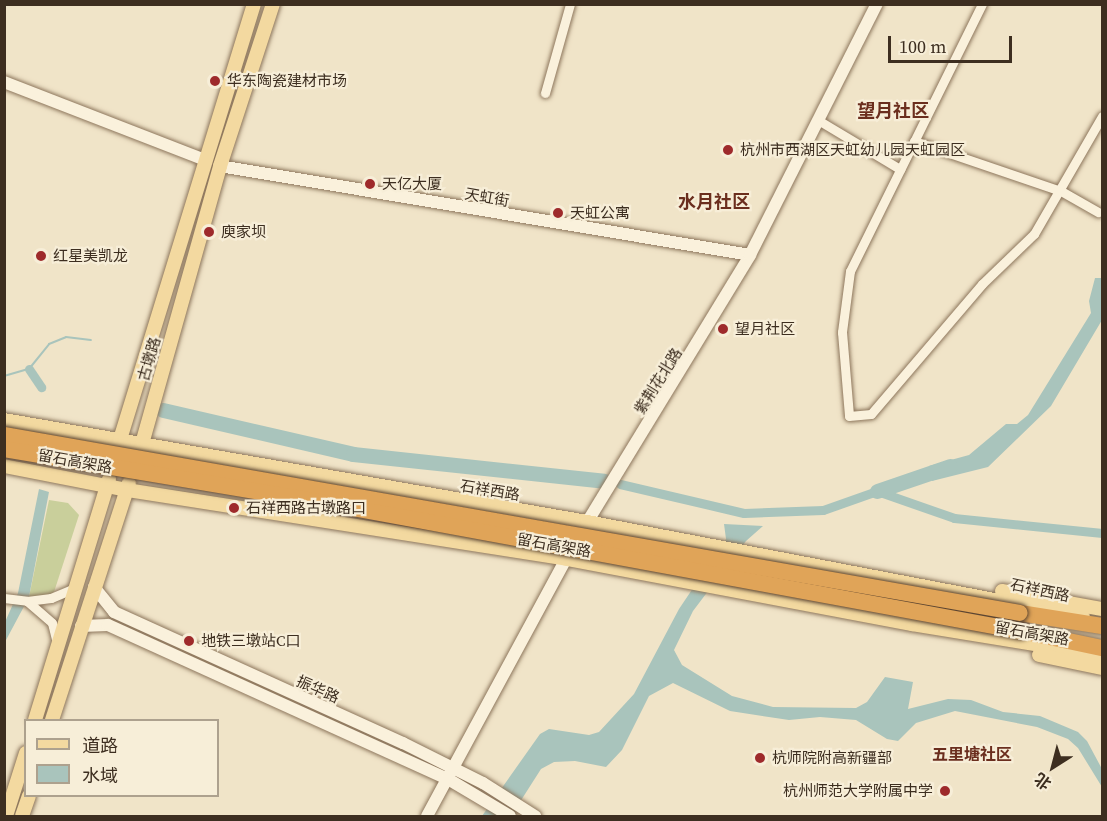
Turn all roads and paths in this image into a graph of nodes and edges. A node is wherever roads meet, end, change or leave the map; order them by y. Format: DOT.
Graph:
graph roads {
  1 [pos="254,4"];
  2 [pos="273,4"];
  3 [pos="570,4"];
  4 [pos="877,4"];
  5 [pos="982,4"];
  6 [pos="4,82"];
  7 [pos="545,93"];
  8 [pos="1102,116"];
  9 [pos="818,120"];
  10 [pos="914,141"];
  11 [pos="205,160"];
  12 [pos="220,166"];
  13 [pos="900,169"];
  14 [pos="1061,191"];
  15 [pos="1098,212"];
  16 [pos="750,255"];
  17 [pos="4,420"];
  18 [pos="4,435"];
  19 [pos="120,439"];
  20 [pos="142,442"];
  21 [pos="4,449"];
  22 [pos="4,466"];
  23 [pos="107,485"];
  24 [pos="127,490"];
  25 [pos="587,522"];
  26 [pos="567,559"];
  27 [pos="94,587"];
  28 [pos="75,588"];
  29 [pos="970,593"];
  30 [pos="5,598"];
  31 [pos="27,601"];
  32 [pos="1102,609"];
  33 [pos="912,624"];
  34 [pos="1102,624"];
  35 [pos="81,626"];
  36 [pos="58,646"];
  37 [pos="1102,648"];
  38 [pos="1102,655"];
  39 [pos="1102,668"];
  40 [pos="35,719"];
  41 [pos="52,719"];
  42 [pos="24,759"];
  43 [pos="454,767"];
  44 [pos="448,779"];
  45 [pos="28,797"];
  46 [pos="530,813"];
  47 [pos="6,816"];
  48 [pos="22,816"];
  49 [pos="427,816"];
  50 [pos="510,816"];
  1 -- 11 [label="main road, 古墩路"];
  2 -- 12 [label="main road, 古墩路"];
  3 -- 7 [label="street"];
  4 -- 9 [label="main road, 紫荆花北路"];
  5 -- 10 [label="street"];
  6 -- 11 [label="main road"];
  8 -- 14 [label="street"];
  9 -- 13 [label="street"];
  9 -- 16 [label="main road, 紫荆花北路"];
  10 -- 13 [label="street"];
  10 -- 14 [label="street"];
  11 -- 19 [label="main road, 古墩路"];
  12 -- 16 [label="main road, 天虹街"];
  12 -- 20 [label="main road, 古墩路"];
  13 -- 14 [label="street"];
  14 -- 15 [label="street"];
  16 -- 25 [label="main road, 紫荆花北路"];
  17 -- 19 [label="main road, 石祥西路"];
  18 -- 34 [label="highway, 留石高架路, bridge"];
  19 -- 20 [label="main road, 石祥西路"];
  19 -- 23 [label="main road, 古墩路"];
  20 -- 24 [label="main road, 古墩路"];
  20 -- 25 [label="main road, 石祥西路"];
  21 -- 37 [label="highway, 留石高架路, bridge"];
  22 -- 23 [label="main road"];
  23 -- 24 [label="main road"];
  23 -- 28 [label="main road, 古墩路"];
  24 -- 26 [label="main road"];
  24 -- 27 [label="main road, 古墩路"];
  25 -- 26 [label="main road, 紫荆花北路"];
  25 -- 29 [label="main road, 石祥西路"];
  26 -- 33 [label="main road"];
  26 -- 43 [label="main road, 紫荆花北路"];
  27 -- 35 [label="main road, 古墩路"];
  27 -- 43 [label="main road, 振华路"];
  28 -- 31 [label="street"];
  28 -- 36 [label="main road, 古墩路"];
  29 -- 32 [label="main road, 石祥西路"];
  29 -- 34 [label="main road, 石祥西路"];
  30 -- 31 [label="street"];
  31 -- 36 [label="street"];
  33 -- 38 [label="main road"];
  33 -- 39 [label="main road"];
  35 -- 41 [label="main road, 古墩路"];
  35 -- 44 [label="main road, 振华路"];
  36 -- 40 [label="main road, 古墩路"];
  42 -- 47 [label="main road"];
  43 -- 44 [label="main road, 紫荆花北路"];
  43 -- 46 [label="main road, 振华路"];
  44 -- 49 [label="main road, 紫荆花北路"];
  44 -- 50 [label="main road, 振华路"];
  45 -- 48 [label="main road"];
}
